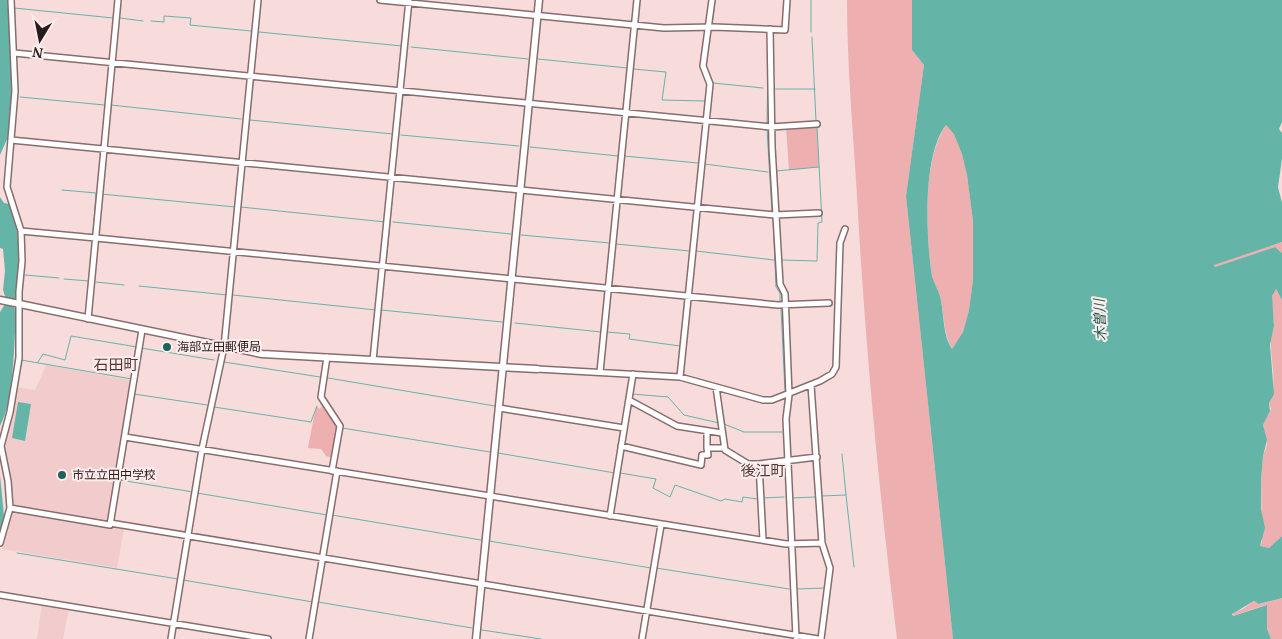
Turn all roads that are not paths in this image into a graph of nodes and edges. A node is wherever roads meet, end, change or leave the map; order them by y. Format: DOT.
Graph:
graph roads {
  1 [pos="11,0"];
  2 [pos="118,0"];
  3 [pos="258,0"];
  4 [pos="380,0"];
  5 [pos="539,0"];
  6 [pos="637,0"];
  7 [pos="712,0"];
  8 [pos="787,0"];
  9 [pos="409,1"];
  10 [pos="538,16"];
  11 [pos="634,25"];
  12 [pos="709,28"];
  13 [pos="770,29"];
  14 [pos="14,52"];
  15 [pos="112,62"];
  16 [pos="251,76"];
  17 [pos="400,90"];
  18 [pos="529,103"];
  19 [pos="626,112"];
  20 [pos="706,120"];
  21 [pos="817,124"];
  22 [pos="771,127"];
  23 [pos="11,140"];
  24 [pos="103,150"];
  25 [pos="242,163"];
  26 [pos="394,178"];
  27 [pos="520,191"];
  28 [pos="616,200"];
  29 [pos="697,207"];
  30 [pos="819,213"];
  31 [pos="777,215"];
  32 [pos="845,229"];
  33 [pos="21,231"];
  34 [pos="96,238"];
  35 [pos="233,251"];
  36 [pos="383,266"];
  37 [pos="512,278"];
  38 [pos="608,288"];
  39 [pos="688,296"];
  40 [pos="2,300"];
  41 [pos="829,303"];
  42 [pos="18,304"];
  43 [pos="783,305"];
  44 [pos="88,319"];
  45 [pos="142,330"];
  46 [pos="224,347"];
  47 [pos="327,358"];
  48 [pos="373,360"];
  49 [pos="504,366"];
  50 [pos="537,369"];
  51 [pos="600,372"];
  52 [pos="633,374"];
  53 [pos="680,377"];
  54 [pos="811,385"];
  55 [pos="716,387"];
  56 [pos="789,395"];
  57 [pos="321,397"];
  58 [pos="629,400"];
  59 [pos="319,406"];
  60 [pos="499,408"];
  61 [pos="624,428"];
  62 [pos="707,431"];
  63 [pos="722,433"];
  64 [pos="125,437"];
  65 [pos="621,446"];
  66 [pos="707,448"];
  67 [pos="724,448"];
  68 [pos="202,449"];
  69 [pos="817,457"];
  70 [pos="788,461"];
  71 [pos="759,464"];
  72 [pos="335,471"];
  73 [pos="490,497"];
  74 [pos="10,508"];
  75 [pos="610,516"];
  76 [pos="110,523"];
  77 [pos="661,524"];
  78 [pos="188,536"];
  79 [pos="764,540"];
  80 [pos="0,543"];
  81 [pos="822,543"];
  82 [pos="792,544"];
  83 [pos="322,558"];
  84 [pos="481,584"];
  85 [pos="0,595"];
  86 [pos="647,611"];
  87 [pos="174,624"];
  88 [pos="768,631"];
  89 [pos="796,637"];
  90 [pos="171,639"];
  91 [pos="268,639"];
  92 [pos="309,639"];
  93 [pos="476,639"];
  94 [pos="642,639"];
  95 [pos="767,639"];
  96 [pos="819,639"];
  1 -- 14 [label="street"];
  2 -- 15 [label="street"];
  3 -- 16 [label="street"];
  4 -- 9 [label="street"];
  5 -- 10 [label="street"];
  6 -- 11 [label="street"];
  7 -- 12 [label="street"];
  8 -- 13 [label="street"];
  9 -- 10 [label="street"];
  9 -- 17 [label="street"];
  10 -- 11 [label="street"];
  10 -- 18 [label="street"];
  11 -- 12 [label="street"];
  11 -- 19 [label="street"];
  12 -- 13 [label="street"];
  12 -- 20 [label="street"];
  13 -- 22 [label="street"];
  14 -- 15 [label="street"];
  14 -- 23 [label="street"];
  15 -- 16 [label="street"];
  15 -- 24 [label="street"];
  16 -- 17 [label="street"];
  16 -- 25 [label="street"];
  17 -- 18 [label="street"];
  17 -- 26 [label="street"];
  18 -- 19 [label="street"];
  18 -- 27 [label="street"];
  19 -- 20 [label="street"];
  19 -- 28 [label="street"];
  20 -- 22 [label="street"];
  20 -- 29 [label="street"];
  21 -- 22 [label="street"];
  22 -- 31 [label="street"];
  23 -- 24 [label="street"];
  23 -- 33 [label="street"];
  24 -- 25 [label="street"];
  24 -- 34 [label="street"];
  25 -- 26 [label="street"];
  25 -- 35 [label="street"];
  26 -- 27 [label="street"];
  26 -- 36 [label="street"];
  27 -- 28 [label="street"];
  27 -- 37 [label="street"];
  28 -- 29 [label="street"];
  28 -- 38 [label="street"];
  29 -- 31 [label="street"];
  29 -- 39 [label="street"];
  30 -- 31 [label="street"];
  31 -- 43 [label="street"];
  32 -- 54 [label="street"];
  33 -- 34 [label="street"];
  33 -- 42 [label="street"];
  34 -- 35 [label="street"];
  34 -- 44 [label="street"];
  35 -- 36 [label="street"];
  35 -- 46 [label="street"];
  36 -- 37 [label="street"];
  36 -- 48 [label="street"];
  37 -- 38 [label="street"];
  37 -- 49 [label="street"];
  38 -- 39 [label="street"];
  38 -- 51 [label="street"];
  39 -- 43 [label="street"];
  39 -- 53 [label="street"];
  40 -- 42 [label="street"];
  41 -- 43 [label="street"];
  42 -- 44 [label="street"];
  42 -- 74 [label="street"];
  43 -- 56 [label="street"];
  44 -- 45 [label="street"];
  45 -- 46 [label="street"];
  45 -- 64 [label="street"];
  46 -- 47 [label="street"];
  46 -- 68 [label="street"];
  47 -- 48 [label="street"];
  47 -- 57 [label="street"];
  48 -- 49 [label="street"];
  49 -- 50 [label="street"];
  49 -- 60 [label="street"];
  50 -- 51 [label="street"];
  51 -- 52 [label="street"];
  52 -- 53 [label="street"];
  52 -- 58 [label="street"];
  53 -- 55 [label="street"];
  54 -- 56 [label="street"];
  54 -- 69 [label="street"];
  55 -- 56 [label="street"];
  55 -- 63 [label="street"];
  56 -- 70 [label="street"];
  57 -- 59 [label="street"];
  57 -- 72 [label="street"];
  58 -- 61 [label="street"];
  58 -- 62 [label="street"];
  60 -- 61 [label="street"];
  60 -- 73 [label="street"];
  61 -- 65 [label="street"];
  62 -- 63 [label="street"];
  62 -- 66 [label="street"];
  63 -- 67 [label="street"];
  64 -- 68 [label="street"];
  64 -- 76 [label="street"];
  65 -- 66 [label="street"];
  65 -- 75 [label="street"];
  66 -- 67 [label="street"];
  67 -- 71 [label="street"];
  68 -- 72 [label="street"];
  68 -- 78 [label="street"];
  69 -- 70 [label="street"];
  69 -- 81 [label="street"];
  70 -- 71 [label="street"];
  70 -- 82 [label="street"];
  71 -- 79 [label="street"];
  72 -- 73 [label="street"];
  72 -- 83 [label="street"];
  73 -- 75 [label="street"];
  73 -- 84 [label="street"];
  74 -- 76 [label="street"];
  74 -- 80 [label="street"];
  75 -- 77 [label="street"];
  76 -- 78 [label="street"];
  77 -- 79 [label="street"];
  77 -- 86 [label="street"];
  78 -- 83 [label="street"];
  78 -- 87 [label="street"];
  79 -- 82 [label="street"];
  81 -- 82 [label="street"];
  81 -- 96 [label="street"];
  82 -- 89 [label="street"];
  83 -- 84 [label="street"];
  83 -- 92 [label="street"];
  84 -- 86 [label="street"];
  84 -- 93 [label="street"];
  85 -- 87 [label="street"];
  86 -- 88 [label="street"];
  86 -- 94 [label="street"];
  87 -- 90 [label="street"];
  87 -- 91 [label="street"];
  88 -- 89 [label="street"];
  88 -- 95 [label="street"];
  89 -- 96 [label="street"];
}
